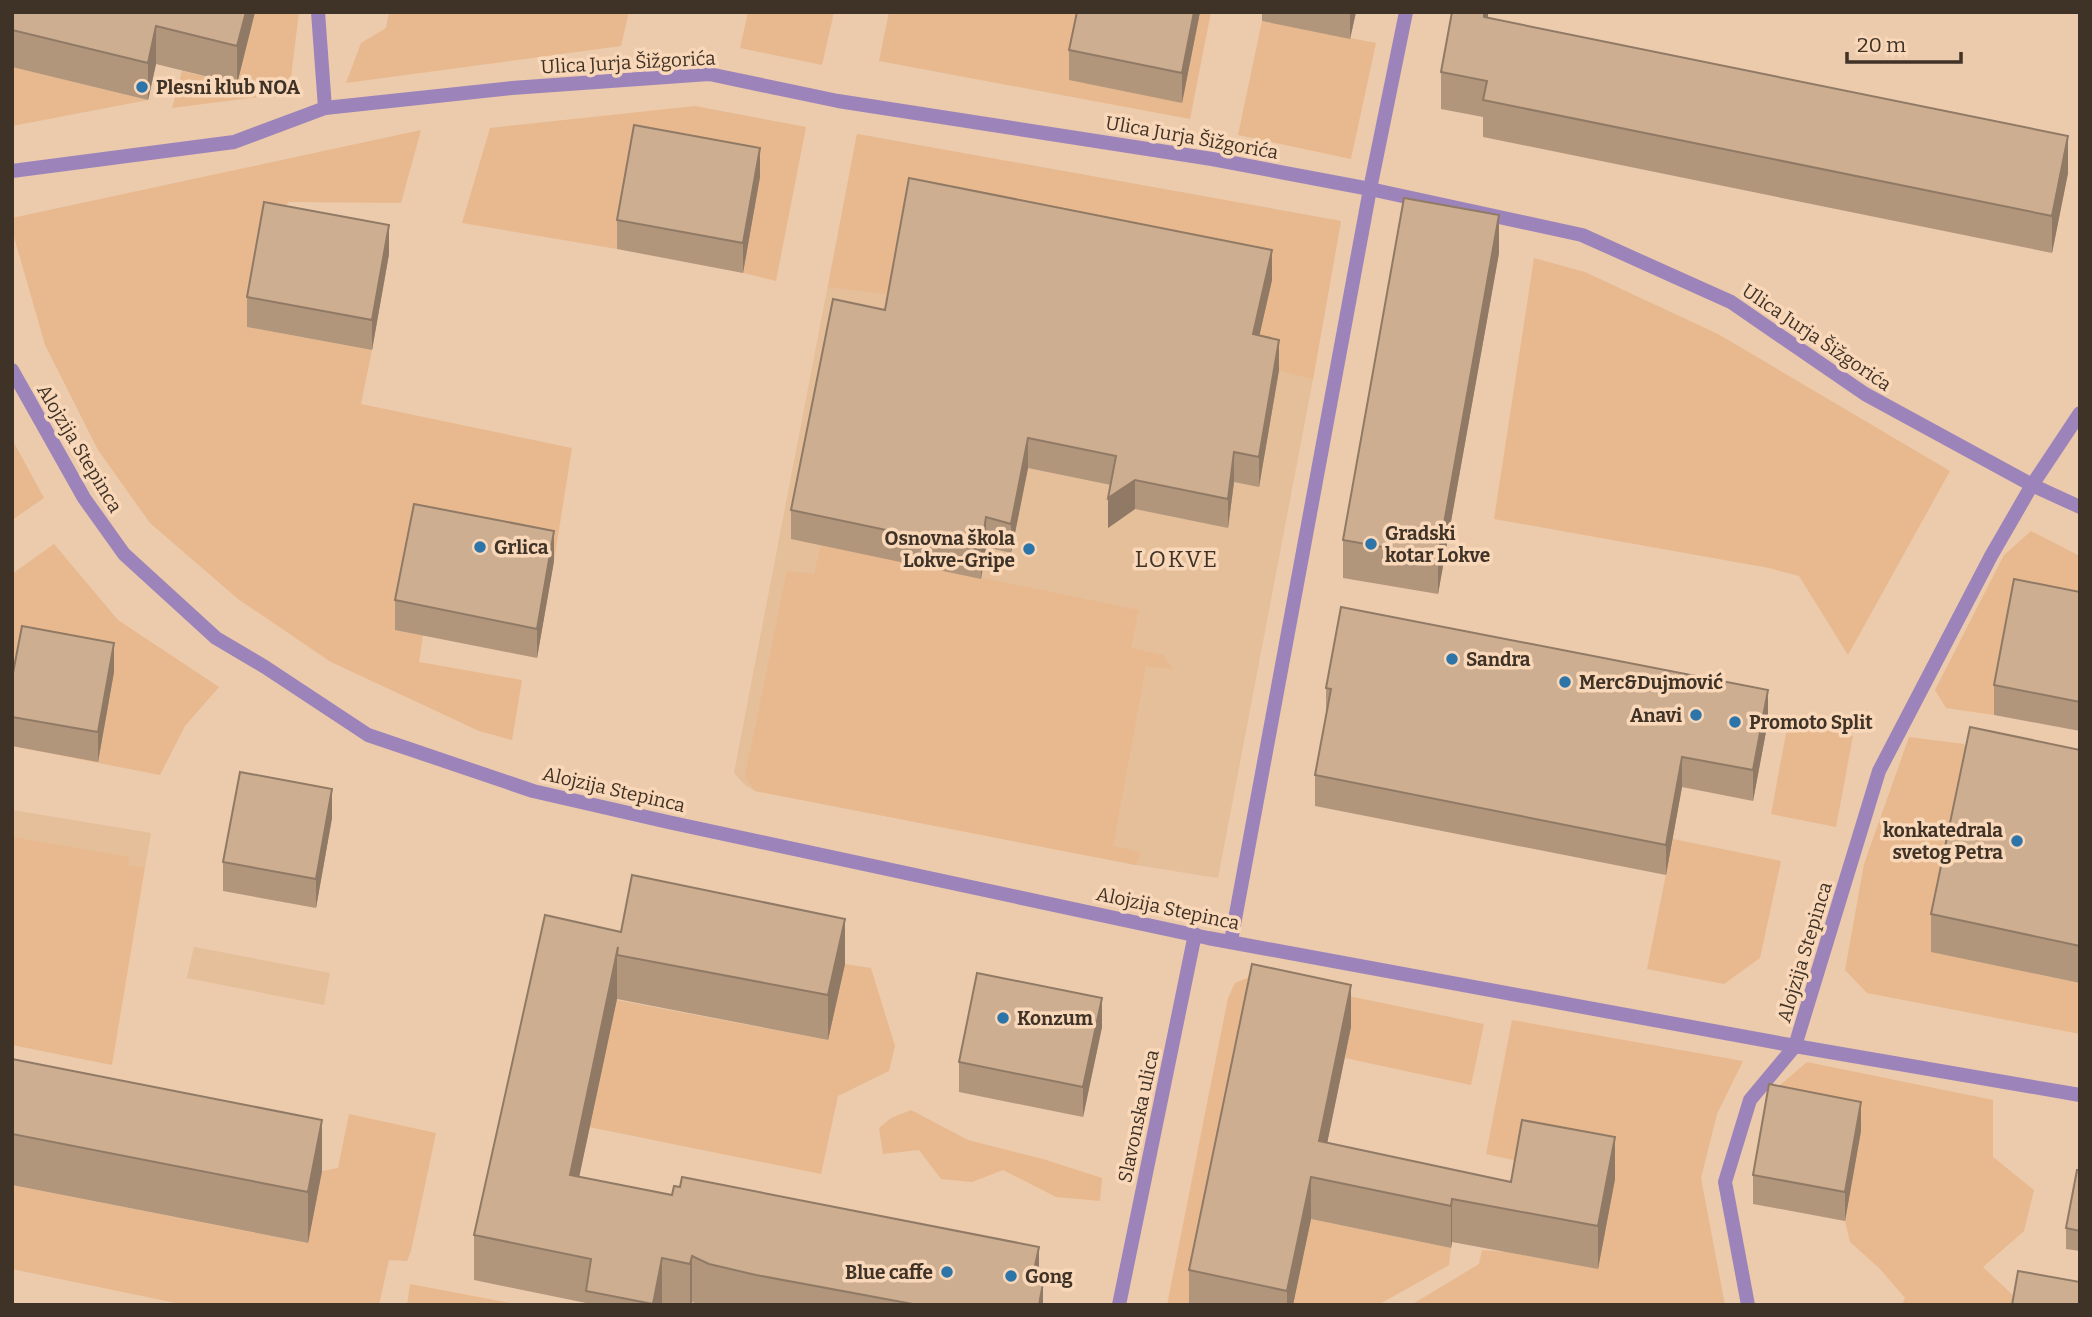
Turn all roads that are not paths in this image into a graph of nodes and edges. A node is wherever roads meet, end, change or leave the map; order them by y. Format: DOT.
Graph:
graph roads {
  1 [pos="318,12"];
  2 [pos="1406,12"];
  3 [pos="325,108"];
  4 [pos="12,171"];
  5 [pos="1370,189"];
  6 [pos="12,370"];
  7 [pos="2080,413"];
  8 [pos="2032,485"];
  9 [pos="2080,507"];
  10 [pos="1195,934"];
  11 [pos="1231,941"];
  12 [pos="1795,1046"];
  13 [pos="2080,1095"];
  14 [pos="1119,1305"];
  15 [pos="1748,1305"];
  1 -- 3 [label="street"];
  2 -- 5 [label="street"];
  3 -- 4 [label="street, Ulica Jurja Šižgorića"];
  3 -- 5 [label="street, Ulica Jurja Šižgorića"];
  5 -- 8 [label="street, Ulica Jurja Šižgorića"];
  5 -- 11 [label="street"];
  6 -- 10 [label="street, Alojzija Stepinca"];
  7 -- 8 [label="street, Alojzija Stepinca"];
  8 -- 9 [label="street, Ulica Jurja Šižgorića"];
  8 -- 12 [label="street, Alojzija Stepinca"];
  10 -- 11 [label="street, Alojzija Stepinca"];
  10 -- 14 [label="street, Slavonska ulica"];
  11 -- 12 [label="street, Alojzija Stepinca"];
  12 -- 13 [label="street"];
  12 -- 15 [label="street"];
}
